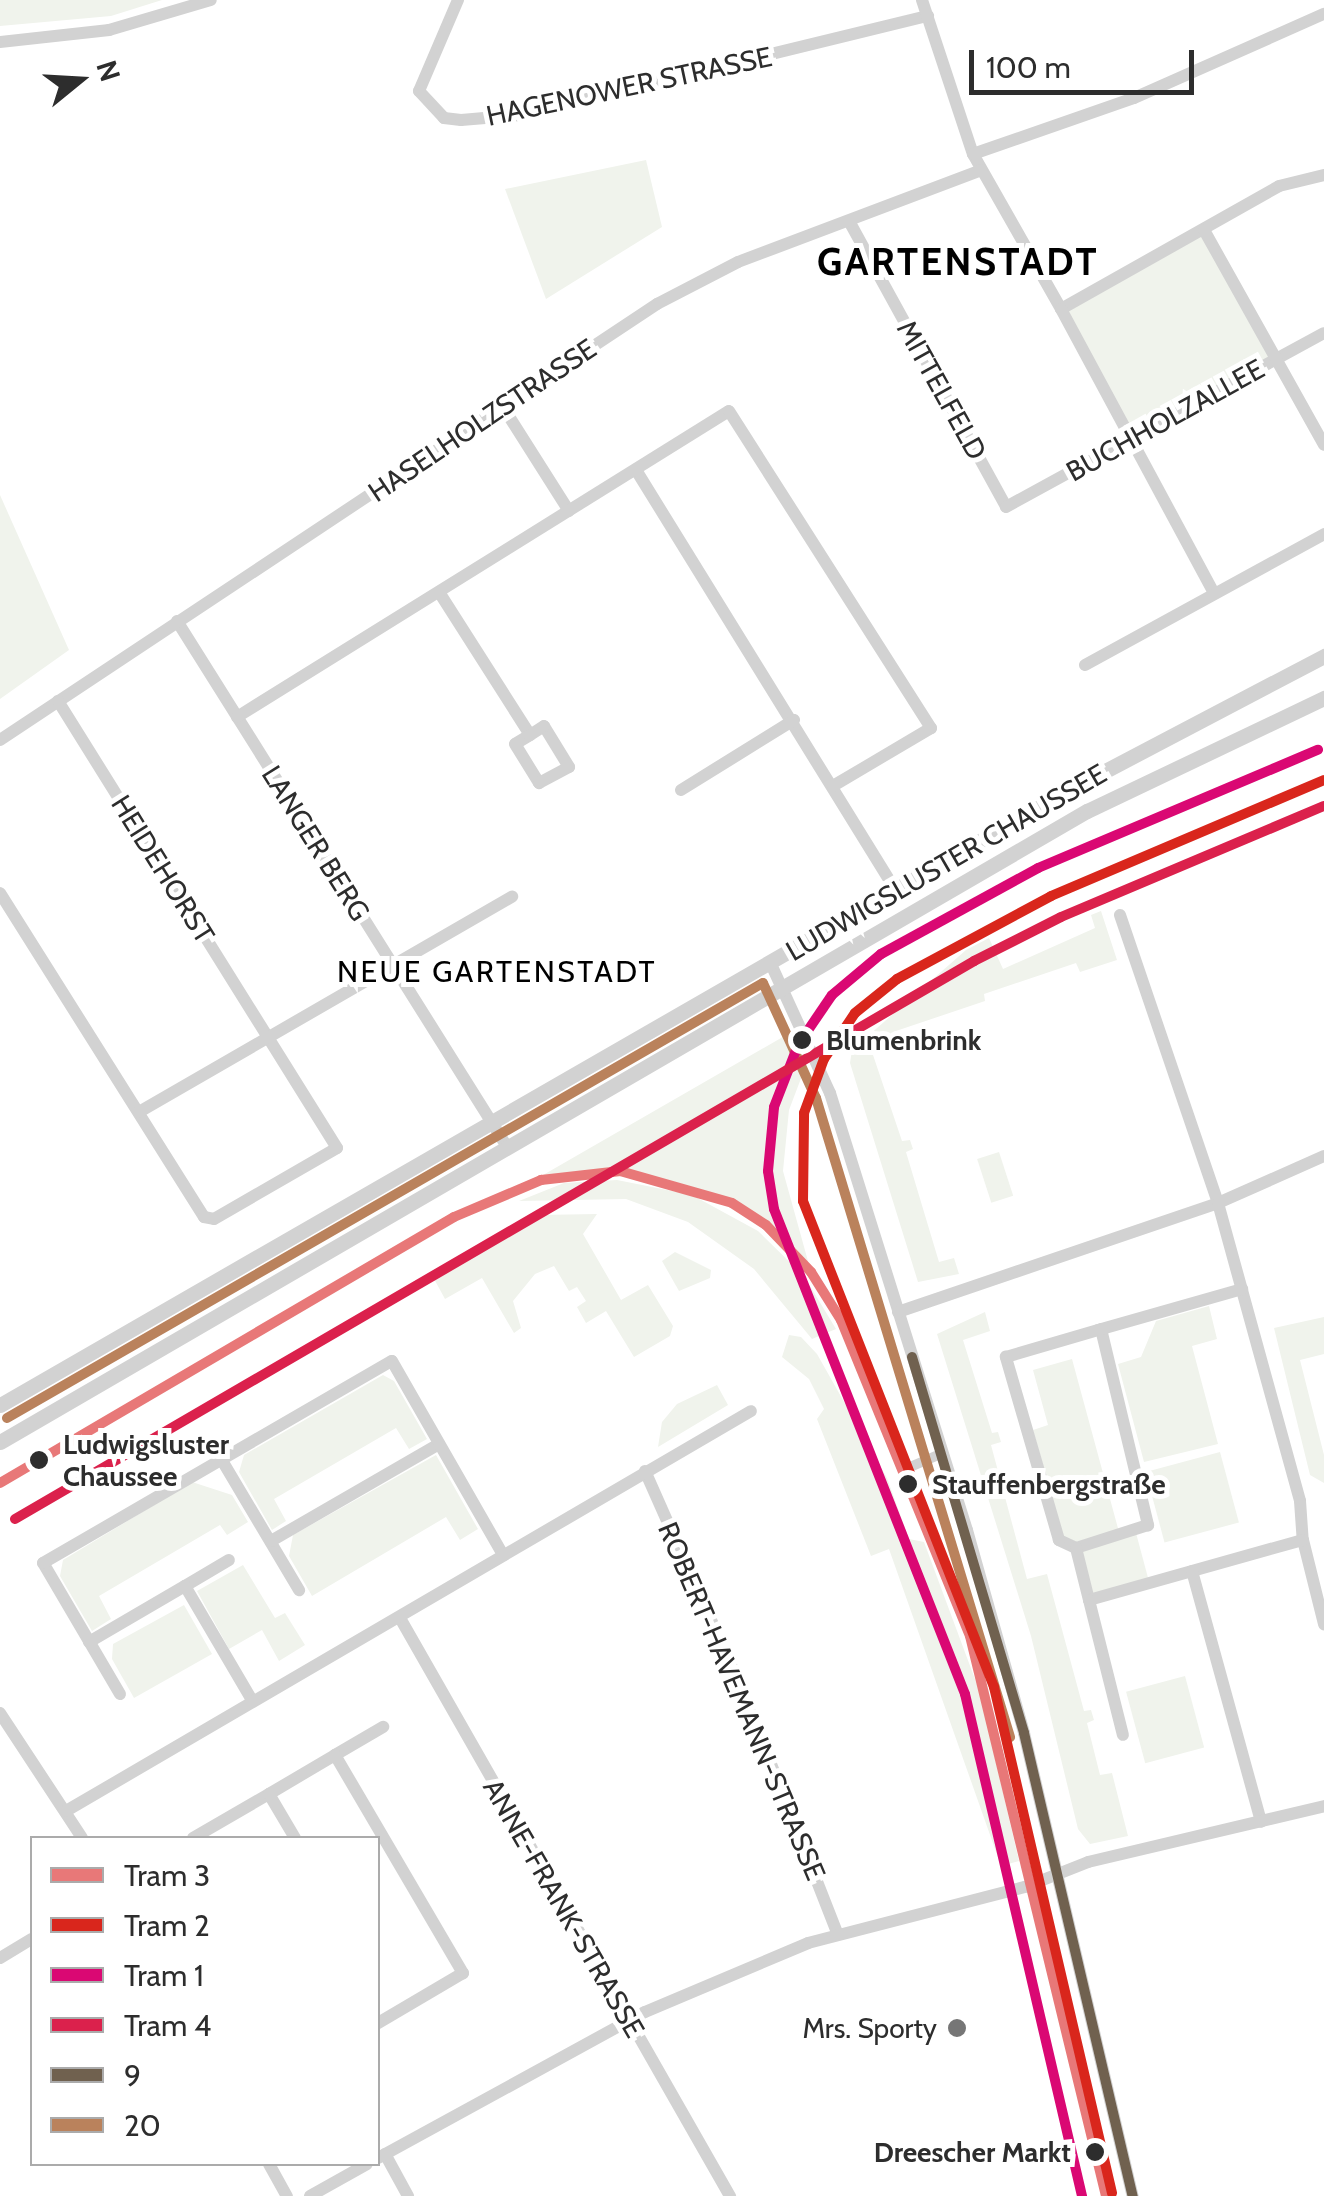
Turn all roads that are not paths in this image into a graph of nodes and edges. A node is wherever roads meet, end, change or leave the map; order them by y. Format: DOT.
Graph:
graph roads {
  1 [pos="212,0"];
  2 [pos="458,0"];
  3 [pos="922,0"];
  4 [pos="1324,14"];
  5 [pos="928,16"];
  6 [pos="0,42"];
  7 [pos="973,154"];
  8 [pos="981,170"];
  9 [pos="1324,175"];
  10 [pos="849,221"];
  11 [pos="1204,230"];
  12 [pos="1061,309"];
  13 [pos="1324,333"];
  14 [pos="1276,359"];
  15 [pos="503,406"];
  16 [pos="1133,438"];
  17 [pos="1324,446"];
  18 [pos="636,470"];
  19 [pos="1006,507"];
  20 [pos="568,511"];
  21 [pos="1324,534"];
  22 [pos="439,592"];
  23 [pos="1214,592"];
  24 [pos="177,621"];
  25 [pos="1324,656"];
  26 [pos="1085,665"];
  27 [pos="1324,698"];
  28 [pos="58,701"];
  29 [pos="237,717"];
  30 [pos="794,720"];
  31 [pos="530,734"];
  32 [pos="0,740"];
  33 [pos="834,786"];
  34 [pos="682,790"];
  35 [pos="895,890"];
  36 [pos="1,896"];
  37 [pos="512,897"];
  38 [pos="1120,915"];
  39 [pos="770,962"];
  40 [pos="394,969"];
  41 [pos="782,989"];
  42 [pos="268,1036"];
  43 [pos="139,1112"];
  44 [pos="489,1119"];
  45 [pos="506,1144"];
  46 [pos="1324,1156"];
  47 [pos="1218,1203"];
  48 [pos="1242,1290"];
  49 [pos="898,1312"];
  50 [pos="1101,1329"];
  51 [pos="0,1406"];
  52 [pos="751,1411"];
  53 [pos="0,1442"];
  54 [pos="439,1444"];
  55 [pos="942,1452"];
  56 [pos="220,1457"];
  57 [pos="903,1470"];
  58 [pos="645,1472"];
  59 [pos="1302,1540"];
  60 [pos="271,1541"];
  61 [pos="1076,1548"];
  62 [pos="502,1555"];
  63 [pos="229,1560"];
  64 [pos="1192,1571"];
  65 [pos="185,1586"];
  66 [pos="299,1590"];
  67 [pos="1089,1600"];
  68 [pos="400,1618"];
  69 [pos="1324,1624"];
  70 [pos="89,1642"];
  71 [pos="120,1694"];
  72 [pos="253,1702"];
  73 [pos="0,1713"];
  74 [pos="382,1727"];
  75 [pos="1123,1735"];
  76 [pos="335,1755"];
  77 [pos="269,1794"];
  78 [pos="1324,1806"];
  79 [pos="66,1811"];
  80 [pos="1261,1822"];
  81 [pos="81,1836"];
  82 [pos="196,1836"];
  83 [pos="294,1836"];
  84 [pos="1058,1874"];
  85 [pos="837,1932"];
  86 [pos="30,1940"];
  87 [pos="0,1958"];
  88 [pos="628,2020"];
  89 [pos="380,2022"];
  90 [pos="381,2156"];
  91 [pos="270,2166"];
  92 [pos="363,2166"];
  93 [pos="288,2196"];
  94 [pos="310,2196"];
  95 [pos="408,2196"];
  96 [pos="730,2196"];
  97 [pos="1133,2196"];
  1 -- 6 [label="street"];
  2 -- 5 [label="street, HAGENOWER STRASSE"];
  3 -- 5 [label="street"];
  4 -- 7 [label="street"];
  5 -- 7 [label="street"];
  7 -- 8 [label="street"];
  8 -- 10 [label="street, HASELHOLZSTRASSE"];
  8 -- 12 [label="street"];
  9 -- 11 [label="street"];
  10 -- 15 [label="street, HASELHOLZSTRASSE"];
  10 -- 19 [label="street, MITTELFELD"];
  11 -- 12 [label="street"];
  11 -- 14 [label="street"];
  12 -- 16 [label="street"];
  13 -- 14 [label="street, BUCHHOLZALLEE"];
  14 -- 16 [label="street, BUCHHOLZALLEE"];
  14 -- 17 [label="street"];
  15 -- 20 [label="street"];
  15 -- 24 [label="street, HASELHOLZSTRASSE"];
  16 -- 19 [label="street, BUCHHOLZALLEE"];
  16 -- 23 [label="street"];
  18 -- 20 [label="street"];
  18 -- 30 [label="street"];
  18 -- 33 [label="street"];
  20 -- 22 [label="street"];
  21 -- 23 [label="street"];
  22 -- 29 [label="street"];
  22 -- 31 [label="street"];
  23 -- 26 [label="street"];
  24 -- 28 [label="street, HASELHOLZSTRASSE"];
  24 -- 29 [label="street, LANGER BERG"];
  25 -- 35 [label="street, LUDWIGSLUSTER CHAUSSEE"];
  27 -- 41 [label="street, LUDWIGSLUSTER CHAUSSEE"];
  28 -- 32 [label="street, HASELHOLZSTRASSE"];
  28 -- 42 [label="street, HEIDEHORST"];
  29 -- 40 [label="street, LANGER BERG"];
  30 -- 33 [label="street"];
  30 -- 34 [label="street"];
  31 -- 31 [label="street"];
  33 -- 35 [label="street"];
  35 -- 39 [label="street, LUDWIGSLUSTER CHAUSSEE"];
  36 -- 43 [label="street, HEIDEHORST"];
  37 -- 40 [label="street"];
  38 -- 47 [label="street"];
  39 -- 41 [label="street"];
  39 -- 44 [label="street, LUDWIGSLUSTER CHAUSSEE"];
  40 -- 42 [label="street"];
  40 -- 44 [label="street, LANGER BERG"];
  41 -- 45 [label="street, LUDWIGSLUSTER CHAUSSEE"];
  41 -- 49 [label="street"];
  42 -- 43 [label="street"];
  42 -- 43 [label="street, HEIDEHORST"];
  44 -- 45 [label="street, LANGER BERG"];
  44 -- 51 [label="street, LUDWIGSLUSTER CHAUSSEE"];
  45 -- 53 [label="street, LUDWIGSLUSTER CHAUSSEE"];
  46 -- 47 [label="street"];
  47 -- 48 [label="street"];
  47 -- 49 [label="street"];
  48 -- 50 [label="street"];
  48 -- 59 [label="street"];
  49 -- 55 [label="street"];
  50 -- 61 [label="street"];
  50 -- 61 [label="street"];
  52 -- 58 [label="street"];
  54 -- 56 [label="street"];
  54 -- 60 [label="street"];
  54 -- 62 [label="street"];
  55 -- 57 [label="street"];
  55 -- 84 [label="street"];
  56 -- 60 [label="street"];
  56 -- 70 [label="street"];
  58 -- 62 [label="street"];
  58 -- 85 [label="street, ROBERT-HAVEMANN-STRASSE"];
  59 -- 64 [label="street"];
  59 -- 69 [label="street"];
  60 -- 66 [label="street"];
  61 -- 67 [label="street"];
  62 -- 68 [label="street"];
  63 -- 65 [label="street"];
  64 -- 67 [label="street"];
  64 -- 80 [label="street"];
  65 -- 70 [label="street"];
  65 -- 72 [label="street"];
  67 -- 75 [label="street"];
  68 -- 72 [label="street"];
  68 -- 88 [label="street, ANNE-FRANK-STRASSE"];
  70 -- 71 [label="street"];
  72 -- 79 [label="street"];
  73 -- 79 [label="street"];
  74 -- 76 [label="street"];
  76 -- 77 [label="street"];
  76 -- 89 [label="street"];
  77 -- 82 [label="street"];
  77 -- 83 [label="street"];
  78 -- 80 [label="street"];
  79 -- 81 [label="street"];
  80 -- 84 [label="street"];
  84 -- 85 [label="street"];
  84 -- 97 [label="street"];
  85 -- 88 [label="street"];
  86 -- 87 [label="street"];
  88 -- 90 [label="street"];
  88 -- 96 [label="street, ANNE-FRANK-STRASSE"];
  90 -- 95 [label="street"];
  91 -- 93 [label="street"];
  92 -- 94 [label="street"];
}
